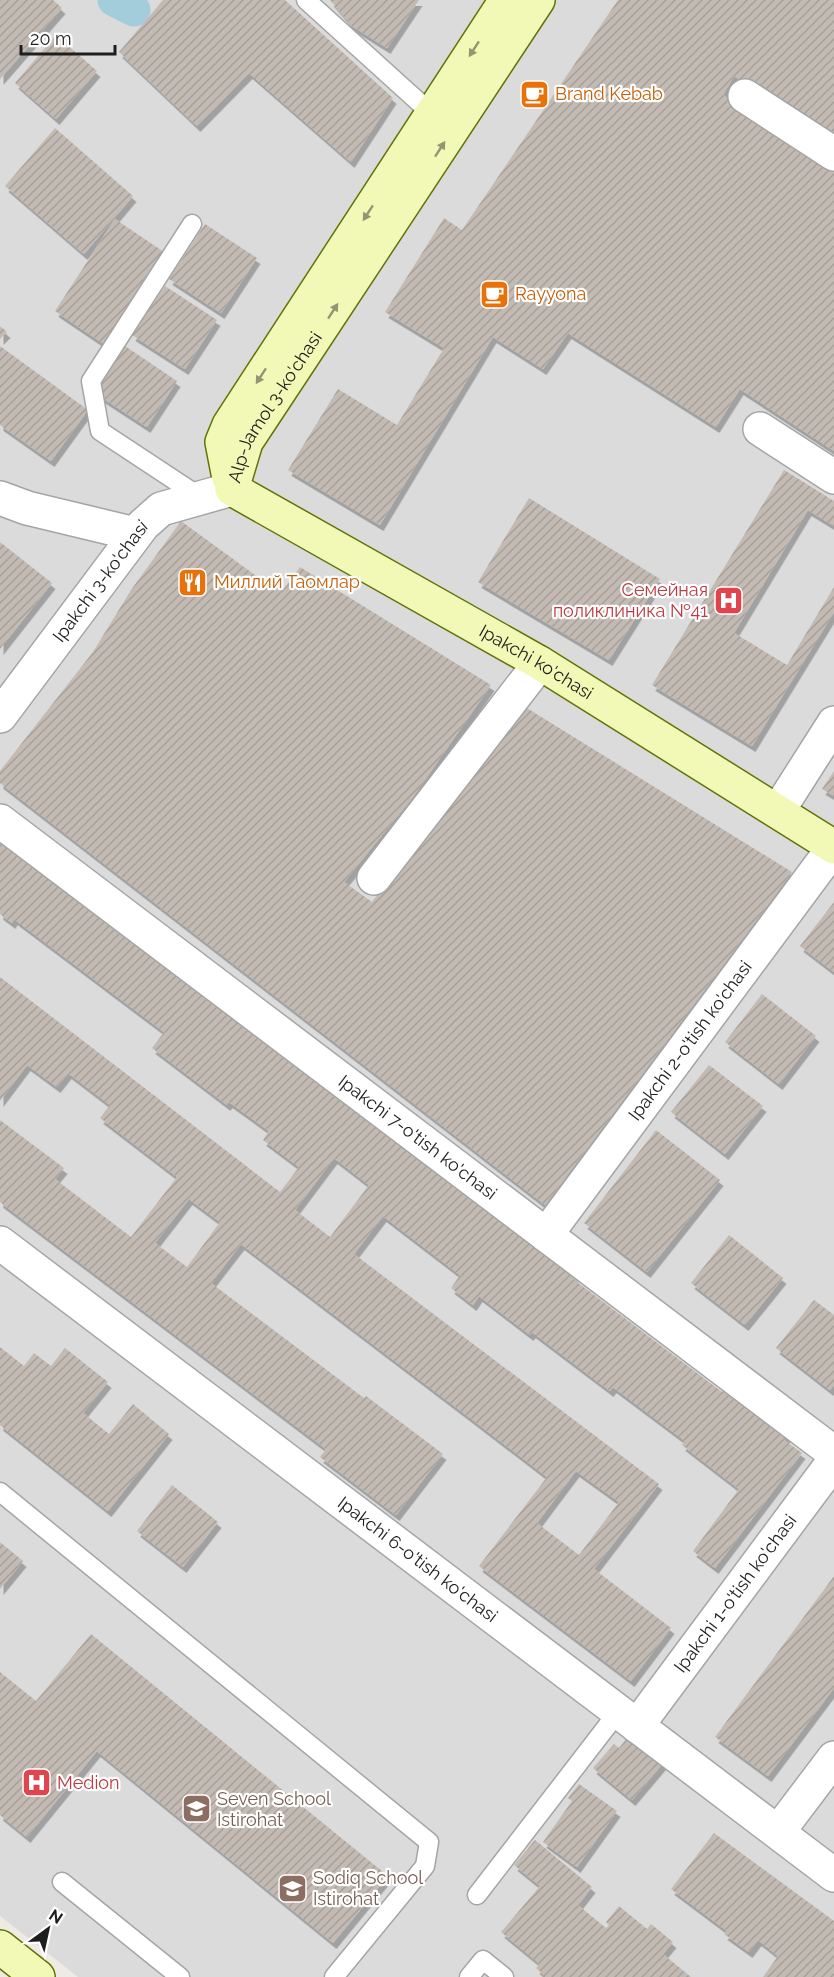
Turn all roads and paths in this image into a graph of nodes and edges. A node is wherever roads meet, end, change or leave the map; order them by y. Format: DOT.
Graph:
graph roads {
  1 [pos="306,0"];
  2 [pos="506,0"];
  3 [pos="538,0"];
  4 [pos="745,96"];
  5 [pos="432,114"];
  6 [pos="834,154"];
  7 [pos="192,224"];
  8 [pos="760,429"];
  9 [pos="834,477"];
  10 [pos="232,489"];
  11 [pos="200,497"];
  12 [pos="0,498"];
  13 [pos="135,534"];
  14 [pos="540,663"];
  15 [pos="0,716"];
  16 [pos="834,723"];
  17 [pos="778,811"];
  18 [pos="0,821"];
  19 [pos="834,847"];
  20 [pos="374,878"];
  21 [pos="546,1235"];
  22 [pos="0,1243"];
  23 [pos="834,1453"];
  24 [pos="834,1461"];
  25 [pos="0,1492"];
  26 [pos="628,1719"];
  27 [pos="834,1758"];
  28 [pos="778,1832"];
  29 [pos="834,1875"];
  30 [pos="62,1882"];
  31 [pos="477,1895"];
  32 [pos="0,1947"];
  33 [pos="38,1977"];
  34 [pos="180,1977"];
  35 [pos="334,1977"];
  36 [pos="469,1977"];
  37 [pos="504,1977"];
  1 -- 5 [label="lane"];
  2 -- 5 [label="main road, Alp-Jamol 3-ko'chasi, one-way"];
  10 -- 3 [label="main road, Alp-Jamol 3-ko'chasi, one-way"];
  4 -- 6 [label="street"];
  5 -- 10 [label="main road, Alp-Jamol 3-ko'chasi, one-way"];
  7 -- 11 [label="lane"];
  8 -- 9 [label="street"];
  10 -- 11 [label="street, Ipakchi 3-ko'chasi"];
  10 -- 14 [label="main road, Ipakchi ko'chasi"];
  11 -- 13 [label="street, Ipakchi 3-ko'chasi"];
  12 -- 13 [label="street"];
  13 -- 15 [label="street, Ipakchi 3-ko'chasi"];
  14 -- 17 [label="main road, Ipakchi ko'chasi"];
  14 -- 20 [label="street"];
  16 -- 17 [label="street"];
  17 -- 19 [label="main road, Ipakchi ko'chasi"];
  18 -- 21 [label="street, Ipakchi 7-o'tish ko'chasi"];
  19 -- 21 [label="street, Ipakchi 2-o'tish ko'chasi"];
  21 -- 23 [label="street, Ipakchi 7-o'tish ko'chasi"];
  22 -- 26 [label="street, Ipakchi 6-o'tish ko'chasi"];
  24 -- 26 [label="street, Ipakchi 1-o'tish ko'chasi"];
  25 -- 35 [label="lane"];
  26 -- 28 [label="street, Ipakchi 6-o'tish ko'chasi"];
  26 -- 31 [label="lane"];
  27 -- 28 [label="street"];
  28 -- 29 [label="street, Ipakchi 6-o'tish ko'chasi"];
  30 -- 34 [label="lane"];
  32 -- 33 [label="main road"];
  36 -- 37 [label="lane"];
}
